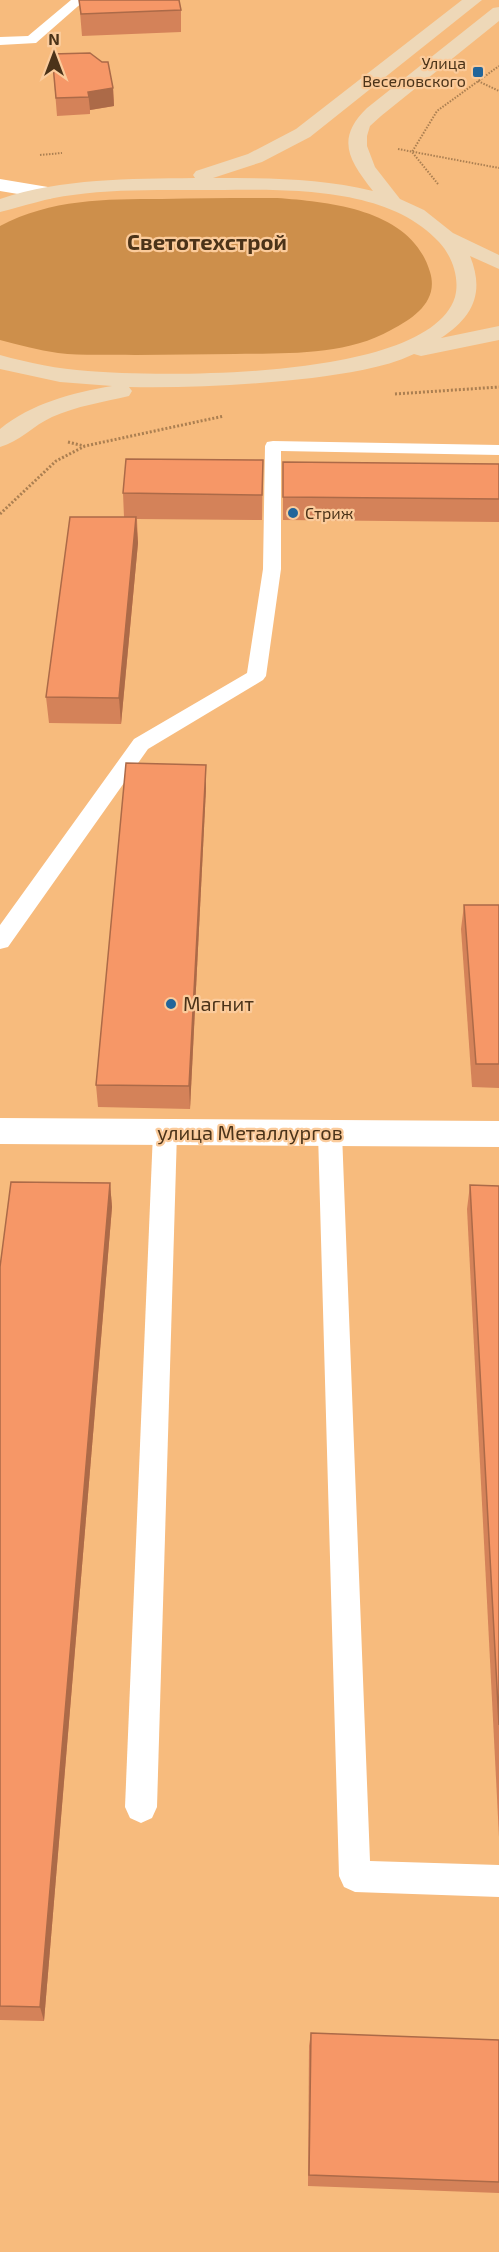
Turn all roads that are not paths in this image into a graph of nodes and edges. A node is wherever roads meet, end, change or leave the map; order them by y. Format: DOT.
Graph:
graph roads {
  1 [pos="79,0"];
  2 [pos="473,0"];
  3 [pos="499,12"];
  4 [pos="0,41"];
  5 [pos="176,184"];
  6 [pos="0,185"];
  7 [pos="48,193"];
  8 [pos="393,203"];
  9 [pos="0,206"];
  10 [pos="448,238"];
  11 [pos="499,263"];
  12 [pos="499,333"];
  13 [pos="396,354"];
  14 [pos="2,363"];
  15 [pos="192,380"];
  16 [pos="0,440"];
  17 [pos="499,450"];
  18 [pos="0,941"];
  19 [pos="0,1131"];
  20 [pos="165,1132"];
  21 [pos="330,1133"];
  22 [pos="499,1134"];
  23 [pos="141,1807"];
  24 [pos="499,1881"];
  1 -- 4 [label="lane"];
  2 -- 5 [label="main road"];
  3 -- 8 [label="main road"];
  5 -- 7 [label="main road"];
  5 -- 8 [label="main road"];
  6 -- 7 [label="street"];
  7 -- 9 [label="main road"];
  8 -- 10 [label="main road"];
  10 -- 11 [label="main road"];
  10 -- 13 [label="main road"];
  12 -- 13 [label="main road"];
  13 -- 15 [label="main road"];
  14 -- 15 [label="main road"];
  15 -- 16 [label="main road"];
  17 -- 18 [label="lane"];
  19 -- 20 [label="street, улица Металлургов"];
  20 -- 21 [label="street, улица Металлургов"];
  20 -- 23 [label="lane"];
  21 -- 22 [label="street, улица Металлургов"];
  21 -- 24 [label="lane"];
}
